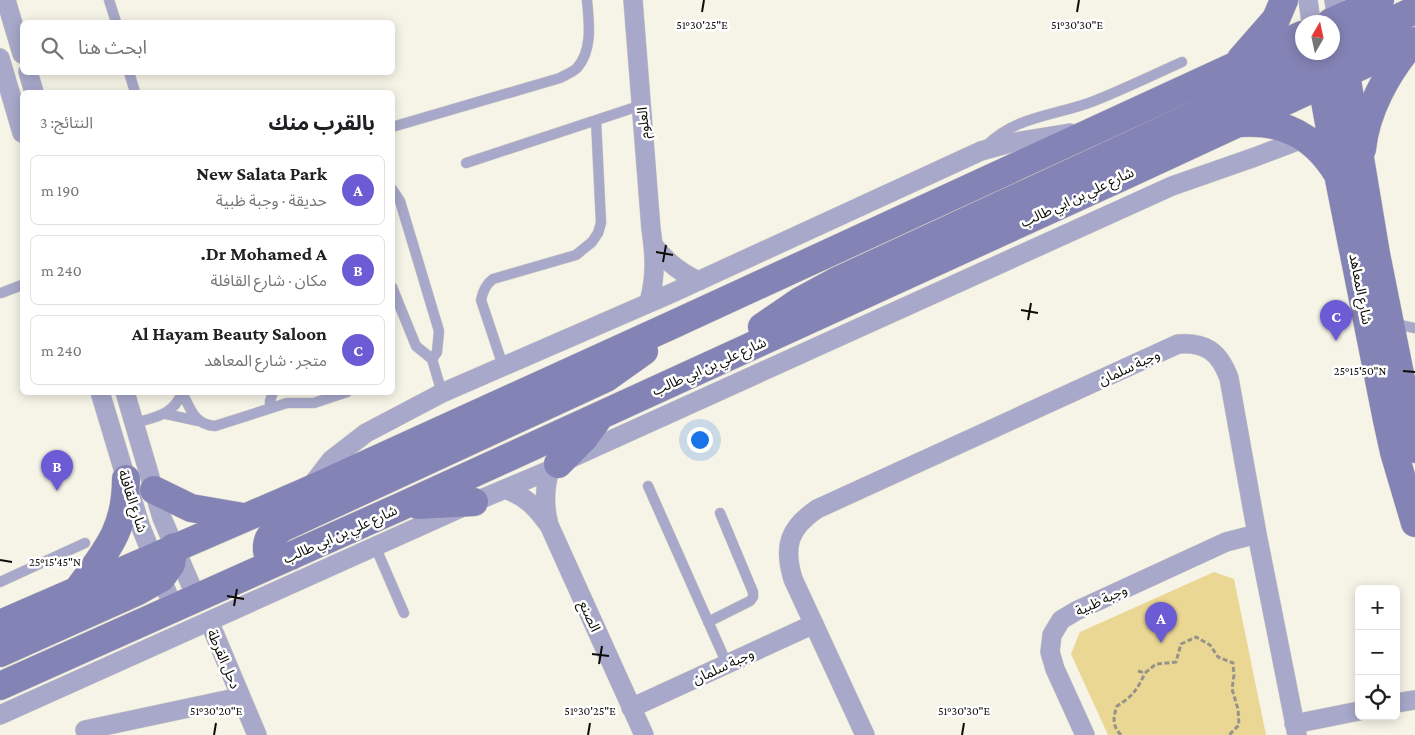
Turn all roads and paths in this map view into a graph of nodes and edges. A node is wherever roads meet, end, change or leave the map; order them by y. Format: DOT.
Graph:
graph roads {
  1 [pos="6,0"];
  2 [pos="109,0"];
  3 [pos="587,0"];
  4 [pos="633,0"];
  5 [pos="1284,0"];
  6 [pos="1308,0"];
  7 [pos="1380,0"];
  8 [pos="1415,10"];
  9 [pos="1316,15"];
  10 [pos="115,20"];
  11 [pos="1340,33"];
  12 [pos="1340,38"];
  13 [pos="1295,39"];
  14 [pos="1414,41"];
  15 [pos="1340,42"];
  16 [pos="20,47"];
  17 [pos="0,58"];
  18 [pos="1295,59"];
  19 [pos="1309,60"];
  20 [pos="1332,60"];
  21 [pos="1182,62"];
  22 [pos="1234,66"];
  23 [pos="29,75"];
  24 [pos="130,75"];
  25 [pos="33,90"];
  26 [pos="134,90"];
  27 [pos="642,105"];
  28 [pos="596,120"];
  29 [pos="1029,120"];
  30 [pos="1236,124"];
  31 [pos="20,125"];
  32 [pos="395,127"];
  33 [pos="1103,127"];
  34 [pos="1305,138"];
  35 [pos="1041,139"];
  36 [pos="981,152"];
  37 [pos="466,163"];
  38 [pos="1349,168"];
  39 [pos="395,194"];
  40 [pos="654,246"];
  41 [pos="699,281"];
  42 [pos="20,286"];
  43 [pos="1,293"];
  44 [pos="395,294"];
  45 [pos="649,302"];
  46 [pos="672,325"];
  47 [pos="1403,325"];
  48 [pos="432,359"];
  49 [pos="503,366"];
  50 [pos="699,370"];
  51 [pos="442,393"];
  52 [pos="101,395"];
  53 [pos="127,395"];
  54 [pos="181,395"];
  55 [pos="183,395"];
  56 [pos="272,395"];
  57 [pos="337,395"];
  58 [pos="296,397"];
  59 [pos="270,408"];
  60 [pos="166,414"];
  61 [pos="601,415"];
  62 [pos="198,421"];
  63 [pos="135,423"];
  64 [pos="1415,448"];
  65 [pos="554,467"];
  66 [pos="126,479"];
  67 [pos="648,486"];
  68 [pos="505,489"];
  69 [pos="154,490"];
  70 [pos="307,491"];
  71 [pos="474,502"];
  72 [pos="402,506"];
  73 [pos="720,513"];
  74 [pos="243,518"];
  75 [pos="1415,523"];
  76 [pos="549,525"];
  77 [pos="1257,534"];
  78 [pos="86,543"];
  79 [pos="375,546"];
  80 [pos="291,556"];
  81 [pos="162,561"];
  82 [pos="0,582"];
  83 [pos="78,589"];
  84 [pos="184,602"];
  85 [pos="404,613"];
  86 [pos="208,621"];
  87 [pos="708,622"];
  88 [pos="0,624"];
  89 [pos="814,624"];
  90 [pos="0,653"];
  91 [pos="727,664"];
  92 [pos="1138,670"];
  93 [pos="1145,672"];
  94 [pos="0,686"];
  95 [pos="240,697"];
  96 [pos="1415,700"];
  97 [pos="1400,702"];
  98 [pos="631,708"];
  99 [pos="1355,712"];
  100 [pos="0,715"];
  101 [pos="1296,729"];
  102 [pos="85,730"];
  103 [pos="257,735"];
  104 [pos="644,735"];
  105 [pos="865,735"];
  106 [pos="1085,735"];
  107 [pos="1121,735"];
  108 [pos="1229,735"];
  1 -- 16 [label="street"];
  2 -- 10 [label="lane"];
  3 -- 32 [label="lane"];
  4 -- 27 [label="street, العلوم"];
  5 -- 22 [label="main road"];
  6 -- 9 [label="street, شارع المعاهد"];
  7 -- 11 [label="main road, شارع علي بن ابي طالب"];
  8 -- 12 [label="main road"];
  13 -- 22 [label="main road"];
  14 -- 15 [label="main road, شارع علي بن ابي طالب"];
  14 -- 38 [label="main road"];
  17 -- 31 [label="street"];
  18 -- 50 [label="main road"];
  19 -- 30 [label="main road, شارع علي بن ابي طالب"];
  20 -- 38 [label="main road, شارع المعاهد"];
  21 -- 29 [label="lane"];
  22 -- 33 [label="main road"];
  23 -- 25 [label="street"];
  24 -- 26 [label="lane"];
  27 -- 28 [label="lane"];
  27 -- 40 [label="street, العلوم"];
  28 -- 37 [label="lane"];
  28 -- 49 [label="lane"];
  29 -- 35 [label="lane"];
  29 -- 36 [label="lane"];
  30 -- 34 [label="main road"];
  30 -- 50 [label="main road, شارع علي بن ابي طالب"];
  33 -- 35 [label="street"];
  33 -- 46 [label="main road"];
  34 -- 38 [label="main road"];
  34 -- 65 [label="street, شارع علي بن ابي طالب"];
  35 -- 36 [label="street"];
  36 -- 41 [label="street"];
  38 -- 47 [label="main road, شارع المعاهد"];
  38 -- 75 [label="main road, شارع المعاهد"];
  39 -- 48 [label="lane"];
  40 -- 41 [label="street"];
  40 -- 45 [label="street, العلوم"];
  41 -- 45 [label="street"];
  42 -- 43 [label="lane"];
  44 -- 48 [label="lane"];
  45 -- 49 [label="street"];
  46 -- 70 [label="main road"];
  46 -- 80 [label="main road"];
  47 -- 64 [label="main road, شارع المعاهد"];
  48 -- 51 [label="lane"];
  49 -- 51 [label="street"];
  50 -- 61 [label="main road, شارع علي بن ابي طالب"];
  51 -- 70 [label="street"];
  52 -- 66 [label="street, شارع القافلة"];
  53 -- 63 [label="street, شارع القافلة"];
  54 -- 60 [label="lane"];
  55 -- 62 [label="lane"];
  56 -- 59 [label="lane"];
  57 -- 58 [label="lane"];
  58 -- 59 [label="lane"];
  59 -- 62 [label="lane"];
  60 -- 62 [label="lane"];
  60 -- 63 [label="lane"];
  61 -- 65 [label="main road"];
  61 -- 72 [label="main road, شارع علي بن ابي طالب"];
  63 -- 69 [label="street, شارع القافلة"];
  65 -- 68 [label="street, شارع علي بن ابي طالب"];
  65 -- 76 [label="street, الصنع"];
  66 -- 81 [label="street, شارع القافلة"];
  66 -- 83 [label="main road"];
  67 -- 87 [label="lane"];
  68 -- 71 [label="street, شارع علي بن ابي طالب"];
  68 -- 76 [label="street, الصنع"];
  69 -- 74 [label="main road"];
  69 -- 81 [label="street, شارع القافلة"];
  70 -- 74 [label="main road"];
  71 -- 72 [label="main road"];
  71 -- 79 [label="street, شارع علي بن ابي طالب"];
  72 -- 80 [label="main road, شارع علي بن ابي طالب"];
  73 -- 87 [label="lane"];
  74 -- 81 [label="main road"];
  76 -- 98 [label="street, الصنع"];
  77 -- 89 [label="street, وجبة سلمان"];
  77 -- 101 [label="street, وجبة سلمان"];
  77 -- 106 [label="street, وجبة ظبية"];
  78 -- 82 [label="lane"];
  79 -- 85 [label="lane"];
  79 -- 86 [label="street, شارع علي بن ابي طالب"];
  80 -- 84 [label="main road, شارع علي بن ابي طالب"];
  81 -- 83 [label="main road"];
  81 -- 84 [label="street, شارع القافلة"];
  81 -- 84 [label="street, شارع القافلة"];
  81 -- 90 [label="main road"];
  83 -- 88 [label="main road"];
  84 -- 94 [label="main road, شارع علي بن ابي طالب"];
  86 -- 95 [label="street, دحل القرطة"];
  86 -- 100 [label="street, شارع علي بن ابي طالب"];
  87 -- 91 [label="lane"];
  89 -- 91 [label="street, وجبة سلمان"];
  89 -- 105 [label="street, وجبة سلمان"];
  91 -- 98 [label="street, وجبة سلمان"];
  92 -- 93 [label="path"];
  93 -- 107 [label="path"];
  93 -- 108 [label="path"];
  95 -- 102 [label="street, دحل القرطة"];
  95 -- 103 [label="street, دحل القرطة"];
  96 -- 97 [label="street"];
  98 -- 104 [label="street, الصنع"];
  99 -- 101 [label="street, وجبة سلمان"];
}
